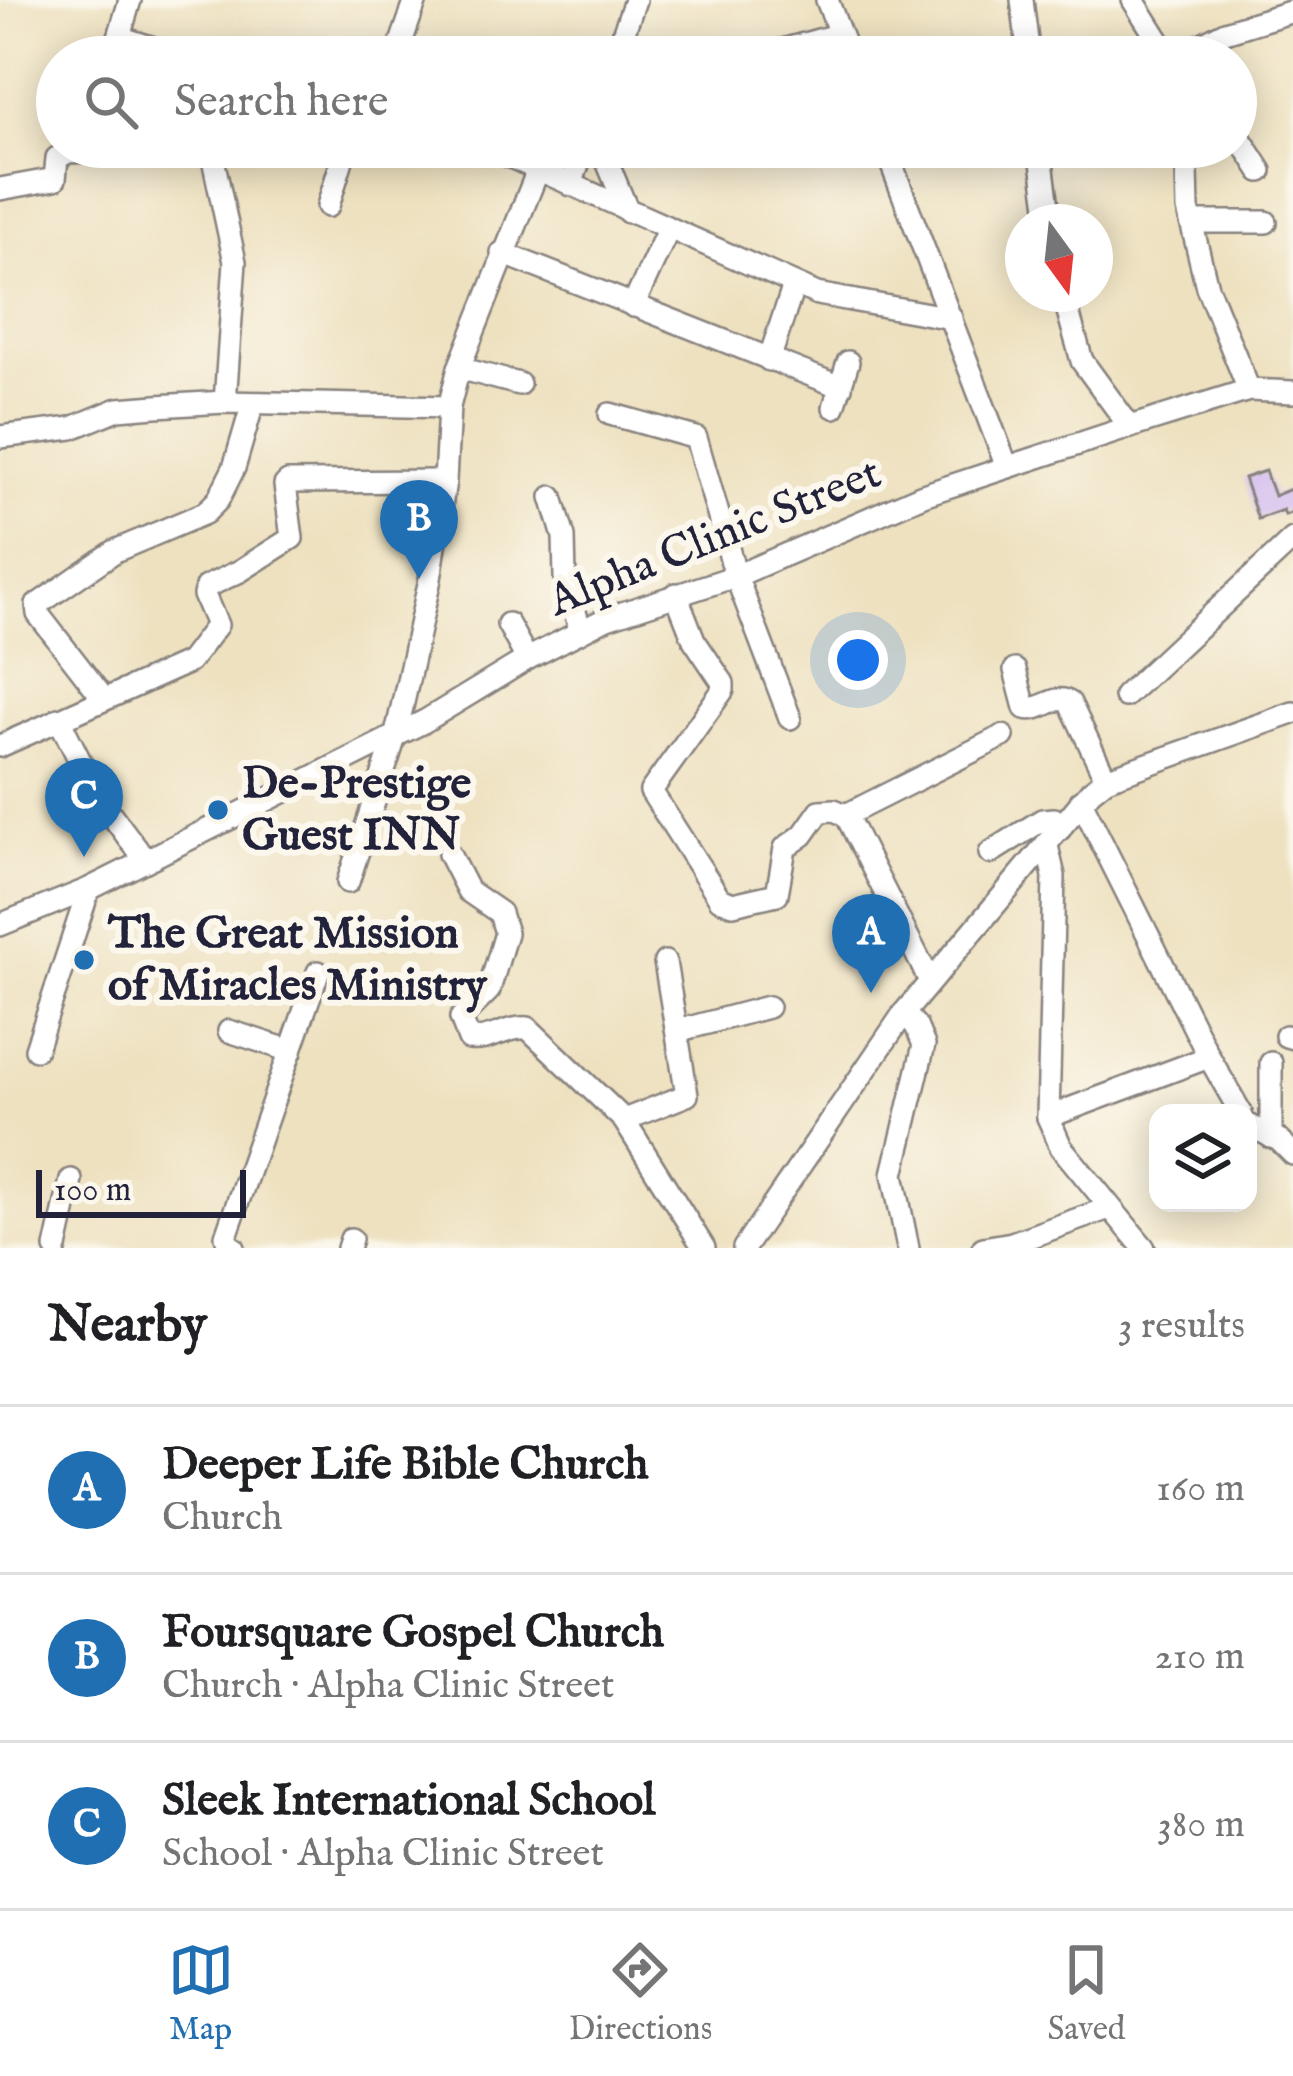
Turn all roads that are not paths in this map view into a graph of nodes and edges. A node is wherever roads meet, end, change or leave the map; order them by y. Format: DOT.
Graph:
graph roads {
  1 [pos="130,0"];
  2 [pos="416,0"];
  3 [pos="634,0"];
  4 [pos="827,0"];
  5 [pos="1133,0"];
  6 [pos="1024,1"];
  7 [pos="1293,11"];
  8 [pos="840,34"];
  9 [pos="119,36"];
  10 [pos="403,36"];
  11 [pos="622,36"];
  12 [pos="833,36"];
  13 [pos="1027,36"];
  14 [pos="1158,36"];
  15 [pos="1237,36"];
  16 [pos="1257,166"];
  17 [pos="58,168"];
  18 [pos="215,168"];
  19 [pos="340,168"];
  20 [pos="534,168"];
  21 [pos="577,168"];
  22 [pos="610,168"];
  23 [pos="893,168"];
  24 [pos="1043,168"];
  25 [pos="1186,168"];
  26 [pos="538,170"];
  27 [pos="1261,172"];
  28 [pos="571,185"];
  29 [pos="0,189"];
  30 [pos="1048,204"];
  31 [pos="328,206"];
  32 [pos="628,212"];
  33 [pos="1191,221"];
  34 [pos="1266,222"];
  35 [pos="668,230"];
  36 [pos="502,253"];
  37 [pos="794,285"];
  38 [pos="633,306"];
  39 [pos="1068,312"];
  40 [pos="951,318"];
  41 [pos="769,360"];
  42 [pos="848,362"];
  43 [pos="459,368"];
  44 [pos="519,384"];
  45 [pos="1249,390"];
  46 [pos="1293,392"];
  47 [pos="225,402"];
  48 [pos="253,403"];
  49 [pos="449,407"];
  50 [pos="610,414"];
  51 [pos="1130,427"];
  52 [pos="0,437"];
  53 [pos="1007,467"];
  54 [pos="445,482"];
  55 [pos="553,497"];
  56 [pos="1293,539"];
  57 [pos="736,576"];
  58 [pos="676,594"];
  59 [pos="508,624"];
  60 [pos="580,629"];
  61 [pos="527,659"];
  62 [pos="1015,670"];
  63 [pos="1125,696"];
  64 [pos="104,699"];
  65 [pos="1293,712"];
  66 [pos="790,718"];
  67 [pos="59,719"];
  68 [pos="396,734"];
  69 [pos="1003,736"];
  70 [pos="0,746"];
  71 [pos="1106,779"];
  72 [pos="1081,801"];
  73 [pos="846,815"];
  74 [pos="1054,837"];
  75 [pos="990,853"];
  76 [pos="449,854"];
  77 [pos="146,862"];
  78 [pos="348,882"];
  79 [pos="89,890"];
  80 [pos="0,925"];
  81 [pos="665,962"];
  82 [pos="318,972"];
  83 [pos="930,981"];
  84 [pos="768,1007"];
  85 [pos="904,1013"];
  86 [pos="229,1031"];
  87 [pos="677,1031"];
  88 [pos="36,1049"];
  89 [pos="291,1051"];
  90 [pos="1209,1058"];
  91 [pos="1270,1063"];
  92 [pos="1236,1104"];
  93 [pos="1048,1117"];
  94 [pos="624,1120"];
  95 [pos="1257,1130"];
  96 [pos="1271,1137"];
  97 [pos="1293,1154"];
  98 [pos="71,1180"];
  99 [pos="1109,1208"];
  100 [pos="56,1248"];
  101 [pos="235,1248"];
  102 [pos="704,1248"];
  103 [pos="744,1248"];
  104 [pos="908,1248"];
  105 [pos="983,1248"];
  106 [pos="1144,1248"];
  1 -- 9 [label="street"];
  2 -- 10 [label="street"];
  3 -- 11 [label="street"];
  4 -- 8 [label="street"];
  5 -- 14 [label="street"];
  6 -- 13 [label="street"];
  7 -- 15 [label="street"];
  8 -- 12 [label="street"];
  16 -- 27 [label="street"];
  17 -- 29 [label="street"];
  18 -- 47 [label="street"];
  19 -- 31 [label="street"];
  20 -- 26 [label="street"];
  21 -- 28 [label="street"];
  22 -- 32 [label="street"];
  23 -- 40 [label="street"];
  24 -- 30 [label="street"];
  25 -- 33 [label="street"];
  26 -- 28 [label="street"];
  26 -- 36 [label="street"];
  28 -- 32 [label="street"];
  32 -- 35 [label="street"];
  33 -- 34 [label="street"];
  33 -- 45 [label="street"];
  35 -- 37 [label="street"];
  35 -- 38 [label="street"];
  36 -- 38 [label="street"];
  36 -- 43 [label="street"];
  37 -- 40 [label="street"];
  37 -- 41 [label="street"];
  38 -- 41 [label="street"];
  39 -- 51 [label="street"];
  40 -- 53 [label="street"];
  41 -- 42 [label="street"];
  43 -- 44 [label="street"];
  43 -- 49 [label="street"];
  45 -- 46 [label="street, Alpha Clinic Street"];
  45 -- 51 [label="street, Alpha Clinic Street"];
  47 -- 48 [label="street"];
  47 -- 52 [label="street"];
  48 -- 49 [label="street"];
  48 -- 64 [label="street"];
  49 -- 54 [label="street"];
  50 -- 57 [label="street"];
  51 -- 53 [label="street, Alpha Clinic Street"];
  53 -- 57 [label="street, Alpha Clinic Street"];
  54 -- 64 [label="street"];
  54 -- 68 [label="street"];
  55 -- 60 [label="street"];
  56 -- 63 [label="street"];
  57 -- 58 [label="street, Alpha Clinic Street"];
  57 -- 66 [label="street"];
  58 -- 60 [label="street, Alpha Clinic Street"];
  58 -- 73 [label="street"];
  59 -- 61 [label="street"];
  60 -- 61 [label="street, Alpha Clinic Street"];
  61 -- 68 [label="street, Alpha Clinic Street"];
  62 -- 71 [label="street"];
  64 -- 67 [label="street"];
  65 -- 71 [label="street"];
  67 -- 70 [label="street"];
  67 -- 77 [label="street"];
  68 -- 77 [label="street, Alpha Clinic Street"];
  68 -- 78 [label="street"];
  69 -- 73 [label="street"];
  71 -- 72 [label="street"];
  72 -- 74 [label="street"];
  72 -- 90 [label="street"];
  73 -- 83 [label="street"];
  74 -- 75 [label="street"];
  74 -- 83 [label="street"];
  74 -- 93 [label="street"];
  76 -- 94 [label="street"];
  77 -- 79 [label="street, Alpha Clinic Street"];
  79 -- 80 [label="street, Alpha Clinic Street"];
  79 -- 88 [label="street"];
  81 -- 87 [label="street"];
  82 -- 89 [label="street"];
  83 -- 85 [label="street"];
  84 -- 87 [label="street"];
  85 -- 103 [label="street"];
  85 -- 104 [label="street"];
  86 -- 89 [label="street"];
  87 -- 94 [label="street"];
  89 -- 101 [label="street"];
  90 -- 92 [label="street"];
  90 -- 93 [label="street"];
  91 -- 96 [label="street"];
  93 -- 99 [label="street"];
  94 -- 102 [label="street"];
  95 -- 96 [label="street"];
  96 -- 97 [label="street"];
  98 -- 100 [label="street"];
  99 -- 105 [label="street"];
  99 -- 106 [label="street"];
}
